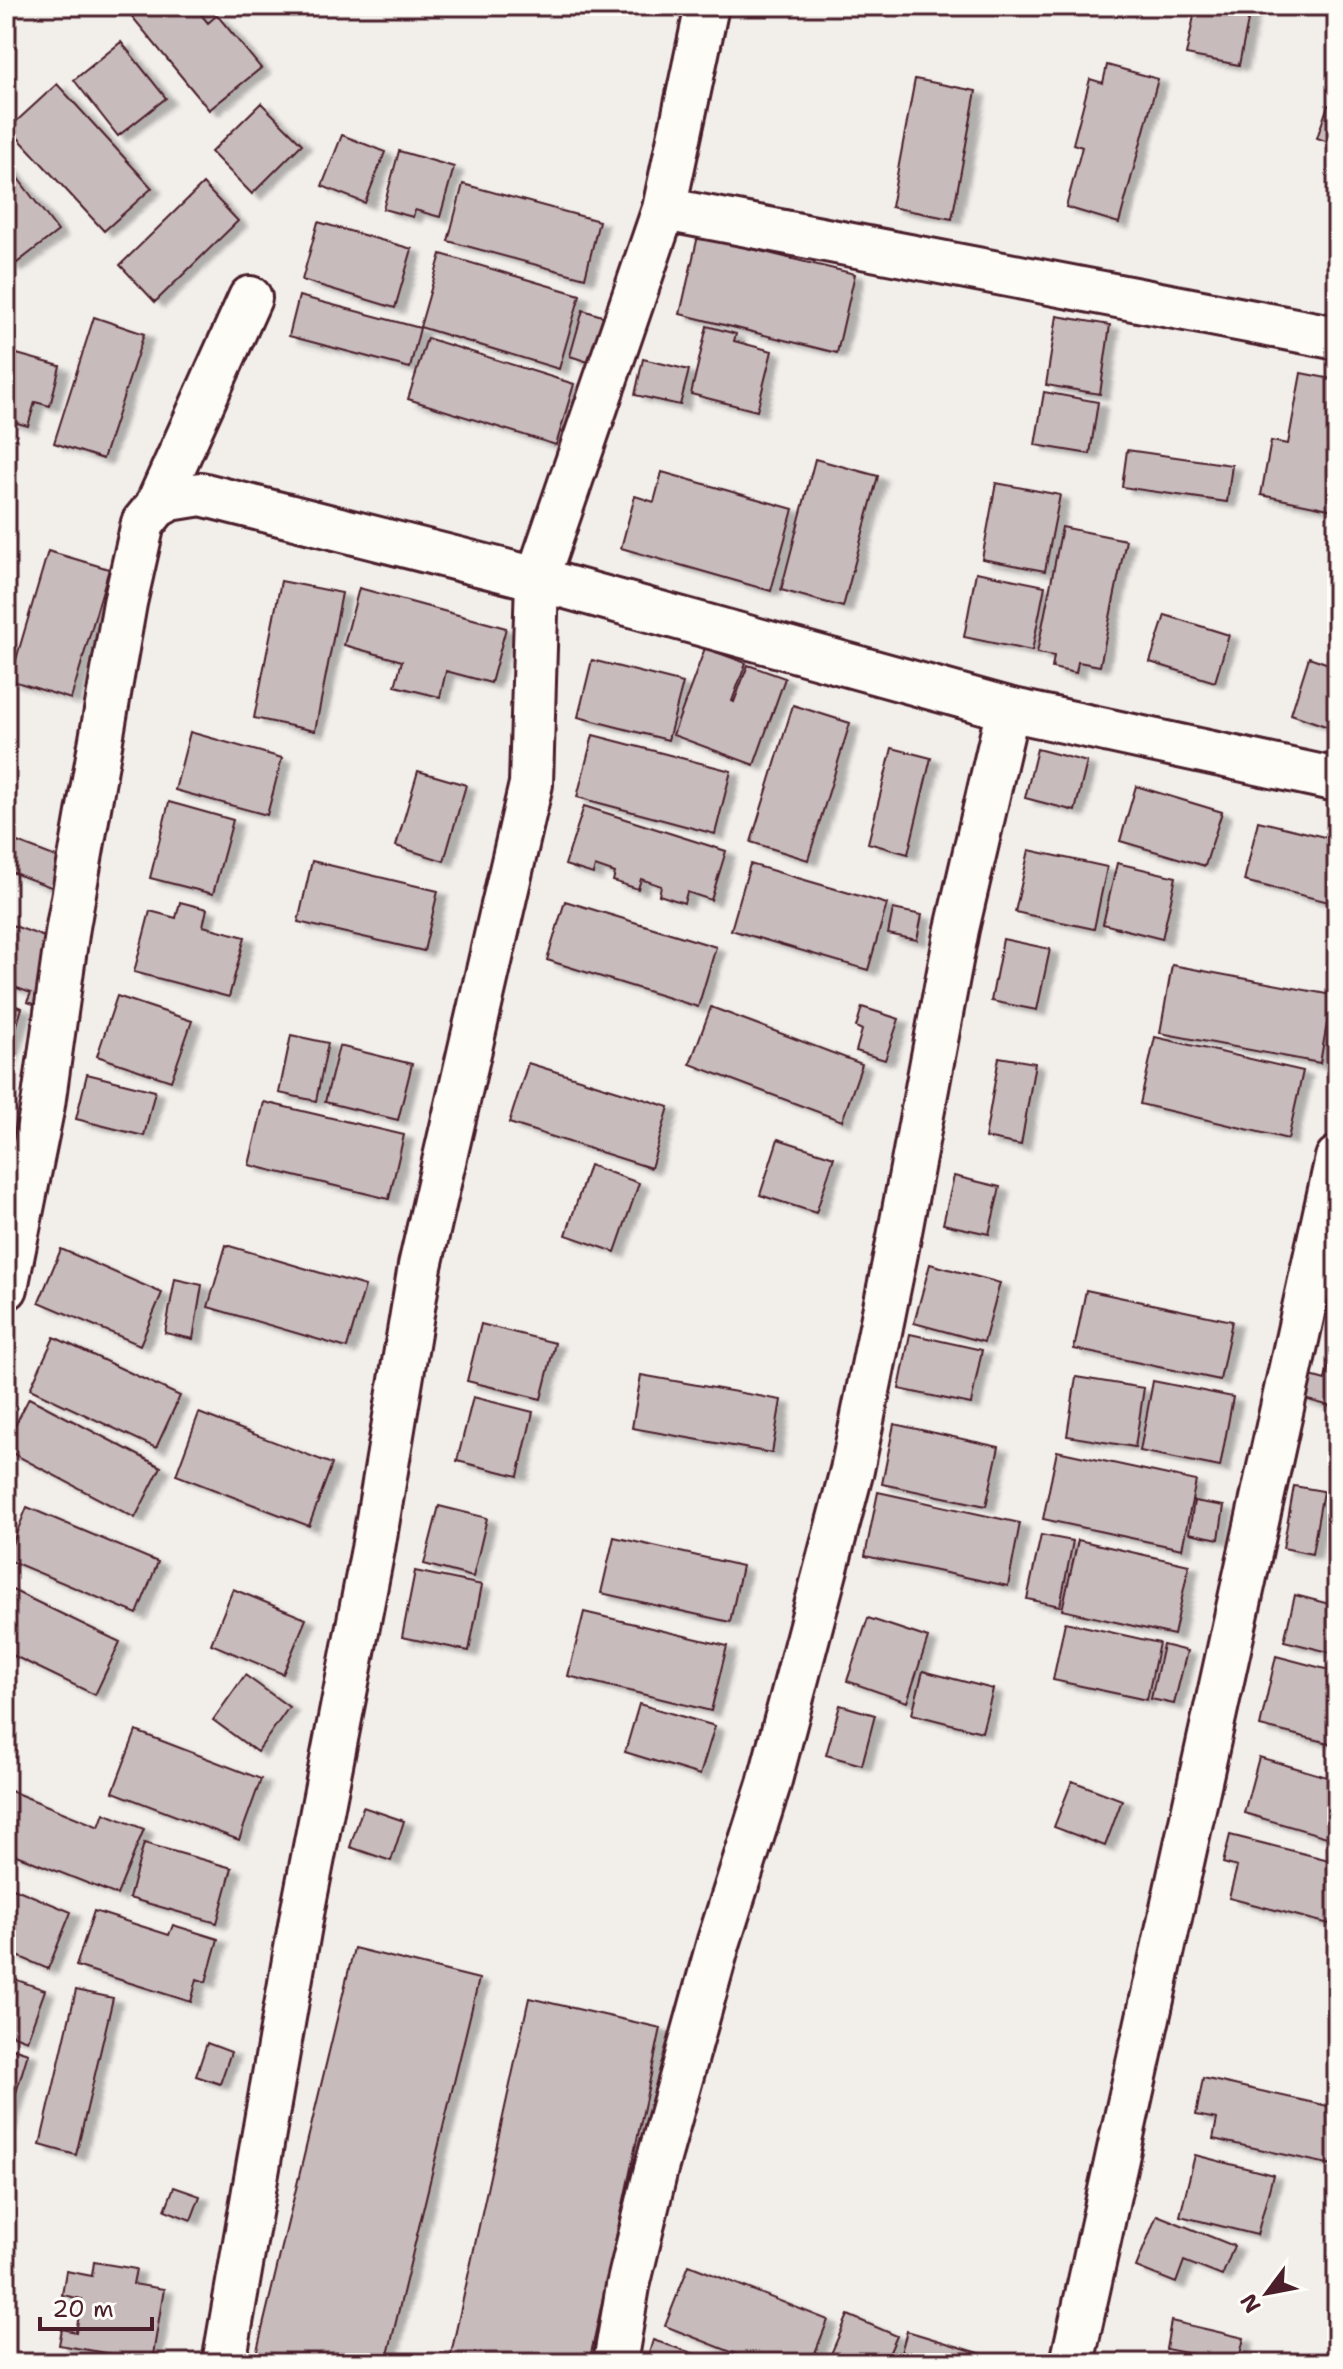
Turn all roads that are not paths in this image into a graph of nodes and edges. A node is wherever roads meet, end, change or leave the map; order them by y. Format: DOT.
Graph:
graph roads {
  1 [pos="707,6"];
  2 [pos="664,209"];
  3 [pos="250,298"];
  4 [pos="1337,338"];
  5 [pos="156,507"];
  6 [pos="537,579"];
  7 [pos="1008,709"];
  8 [pos="1337,780"];
  9 [pos="1337,1158"];
  10 [pos="6,1288"];
  11 [pos="224,2363"];
  12 [pos="615,2363"];
  13 [pos="1072,2363"];
  1 -- 2 [label="street"];
  2 -- 4 [label="street"];
  2 -- 6 [label="street"];
  3 -- 5 [label="street"];
  5 -- 6 [label="street"];
  5 -- 10 [label="street"];
  6 -- 7 [label="street"];
  6 -- 11 [label="street"];
  7 -- 8 [label="street"];
  7 -- 12 [label="street"];
  9 -- 13 [label="street"];
}
